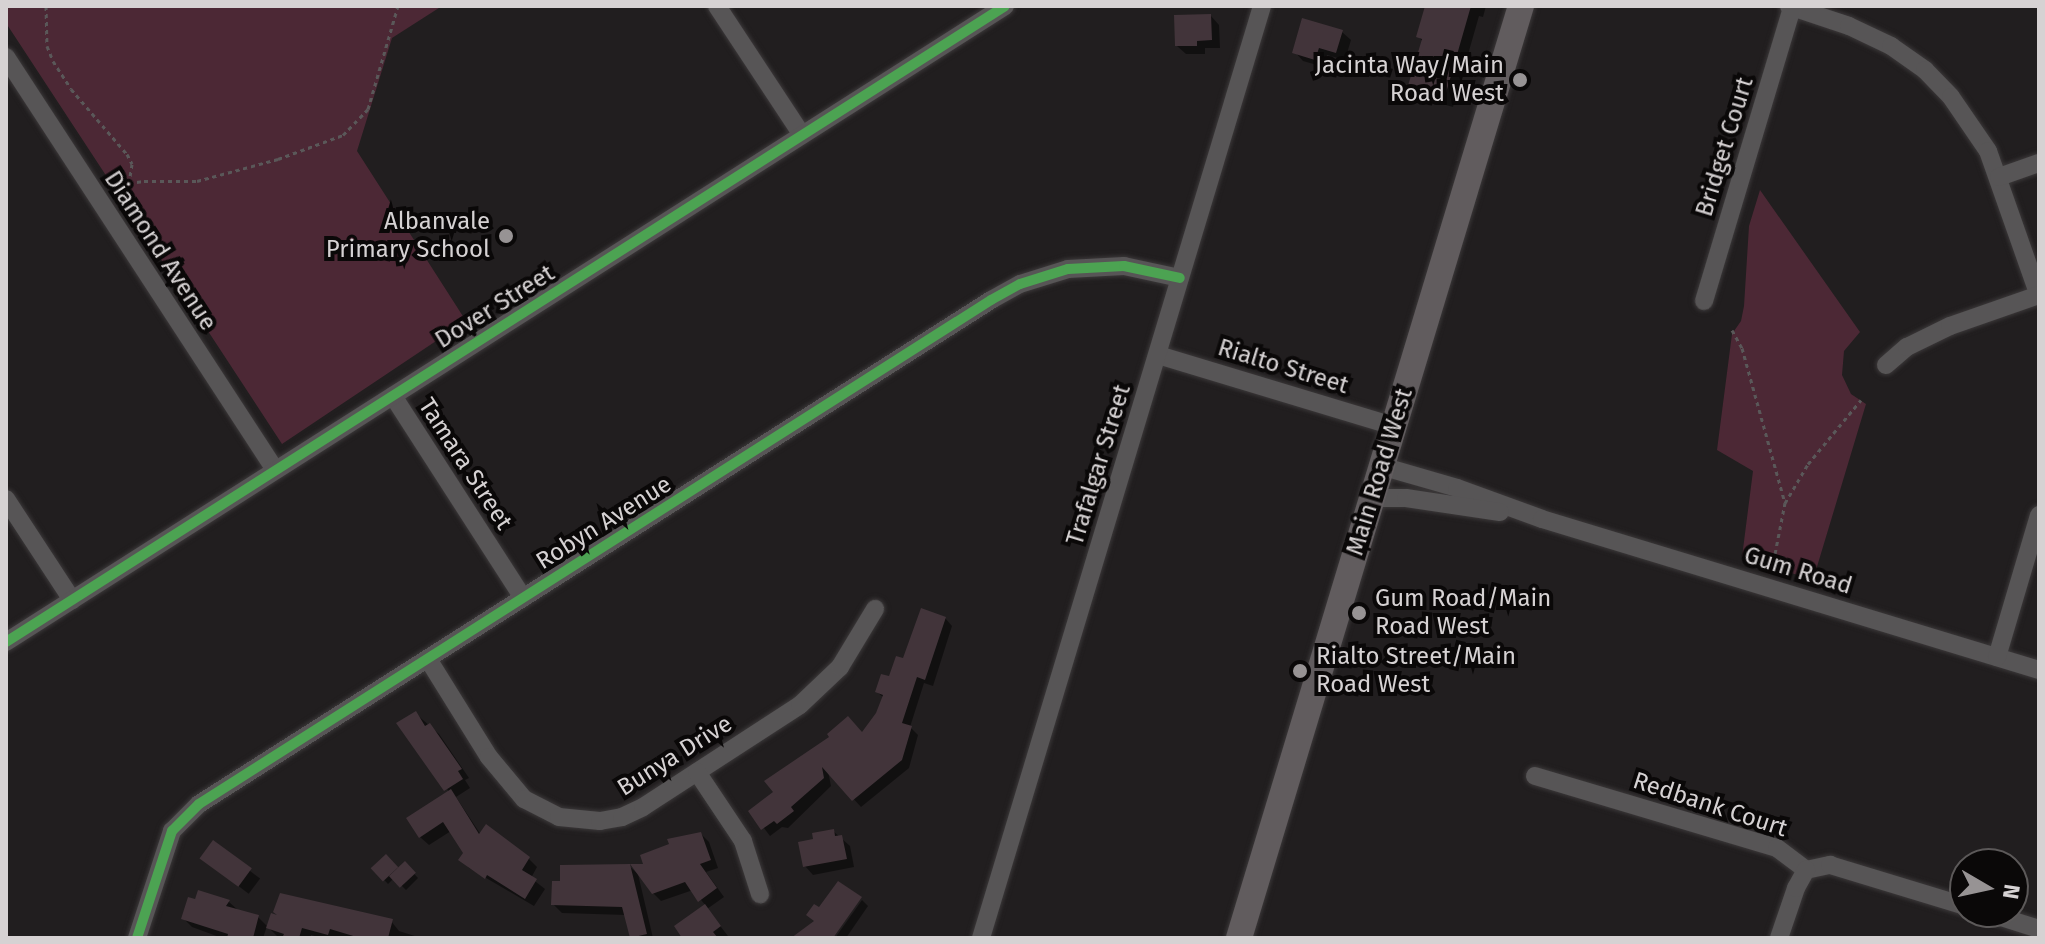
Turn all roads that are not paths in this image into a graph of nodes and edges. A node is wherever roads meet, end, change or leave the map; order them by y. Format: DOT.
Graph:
graph roads {
  1 [pos="717,6"];
  2 [pos="1005,6"];
  3 [pos="1262,6"];
  4 [pos="1521,6"];
  5 [pos="1790,6"];
  6 [pos="6,57"];
  7 [pos="802,135"];
  8 [pos="2039,163"];
  9 [pos="1999,177"];
  10 [pos="1180,278"];
  11 [pos="2039,295"];
  12 [pos="1704,301"];
  13 [pos="1158,355"];
  14 [pos="1886,365"];
  15 [pos="393,396"];
  16 [pos="1393,426"];
  17 [pos="1381,466"];
  18 [pos="275,470"];
  19 [pos="1372,498"];
  20 [pos="6,499"];
  21 [pos="2039,515"];
  22 [pos="1542,519"];
  23 [pos="523,598"];
  24 [pos="72,600"];
  25 [pos="875,609"];
  26 [pos="6,642"];
  27 [pos="1997,657"];
  28 [pos="428,659"];
  29 [pos="2039,670"];
  30 [pos="697,772"];
  31 [pos="1535,776"];
  32 [pos="1806,870"];
  33 [pos="760,894"];
  34 [pos="1949,901"];
  35 [pos="2009,929"];
  36 [pos="2039,929"];
  37 [pos="137,938"];
  38 [pos="981,938"];
  39 [pos="1239,938"];
  40 [pos="1779,938"];
  1 -- 7 [label="street"];
  2 -- 7 [label="street, Dover Street"];
  3 -- 10 [label="street, Trafalgar Street"];
  4 -- 16 [label="street, Main Road West"];
  5 -- 9 [label="street"];
  5 -- 12 [label="street, Bridget Court"];
  6 -- 18 [label="street, Diamond Avenue"];
  7 -- 15 [label="street, Dover Street"];
  8 -- 9 [label="street"];
  9 -- 11 [label="street"];
  10 -- 13 [label="street, Trafalgar Street"];
  10 -- 23 [label="street, Robyn Avenue"];
  11 -- 14 [label="street"];
  13 -- 16 [label="street, Rialto Street"];
  13 -- 38 [label="street, Trafalgar Street"];
  15 -- 18 [label="street, Dover Street"];
  15 -- 23 [label="street, Tamara Street"];
  16 -- 17 [label="street, Main Road West"];
  17 -- 19 [label="street, Main Road West"];
  17 -- 22 [label="street, Gum Road"];
  18 -- 24 [label="street, Dover Street"];
  19 -- 22 [label="street, Gum Road"];
  19 -- 39 [label="street, Main Road West"];
  20 -- 24 [label="street"];
  21 -- 27 [label="street"];
  22 -- 27 [label="street, Gum Road"];
  23 -- 28 [label="street, Robyn Avenue"];
  24 -- 26 [label="street, Dover Street"];
  25 -- 30 [label="street, Bunya Drive"];
  27 -- 29 [label="street, Gum Road"];
  28 -- 30 [label="street, Bunya Drive"];
  28 -- 37 [label="street, Robyn Avenue"];
  30 -- 33 [label="street"];
  31 -- 32 [label="street, Redbank Court"];
  32 -- 34 [label="street"];
  32 -- 40 [label="street"];
  35 -- 36 [label="street"];
}
